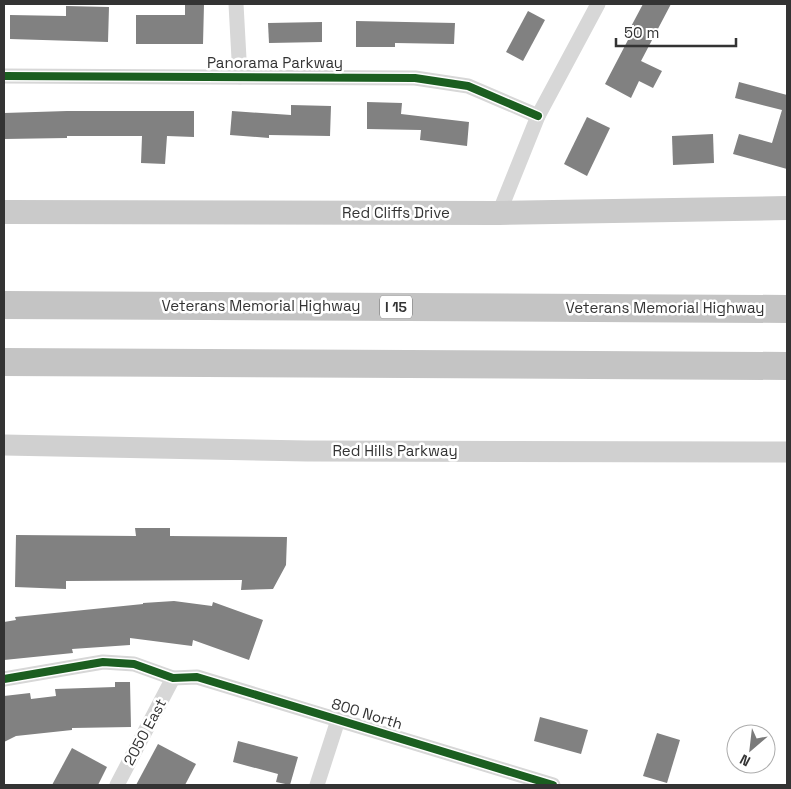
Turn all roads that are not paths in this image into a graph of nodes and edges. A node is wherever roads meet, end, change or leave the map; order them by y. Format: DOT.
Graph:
graph roads {
  1 [pos="236,4"];
  2 [pos="598,4"];
  3 [pos="4,76"];
  4 [pos="240,77"];
  5 [pos="538,116"];
  6 [pos="787,208"];
  7 [pos="4,212"];
  8 [pos="499,213"];
  9 [pos="4,305"];
  10 [pos="787,309"];
  11 [pos="4,362"];
  12 [pos="787,366"];
  13 [pos="4,446"];
  14 [pos="787,452"];
  15 [pos="173,678"];
  16 [pos="4,679"];
  17 [pos="338,720"];
  18 [pos="117,785"];
  19 [pos="317,785"];
  20 [pos="553,785"];
  1 -- 4 [label="street"];
  2 -- 5 [label="street"];
  3 -- 4 [label="street, Panorama Parkway"];
  4 -- 5 [label="street, Panorama Parkway"];
  5 -- 8 [label="street"];
  6 -- 8 [label="main road, Red Cliffs Drive"];
  7 -- 8 [label="main road, Red Cliffs Drive"];
  9 -- 10 [label="highway, Veterans Memorial Highway / I 15"];
  11 -- 12 [label="highway"];
  13 -- 14 [label="main road, Red Hills Parkway"];
  15 -- 16 [label="street"];
  15 -- 17 [label="street, 800 North"];
  15 -- 18 [label="street, 2050 East"];
  17 -- 19 [label="street"];
  17 -- 20 [label="street, 800 North"];
}
